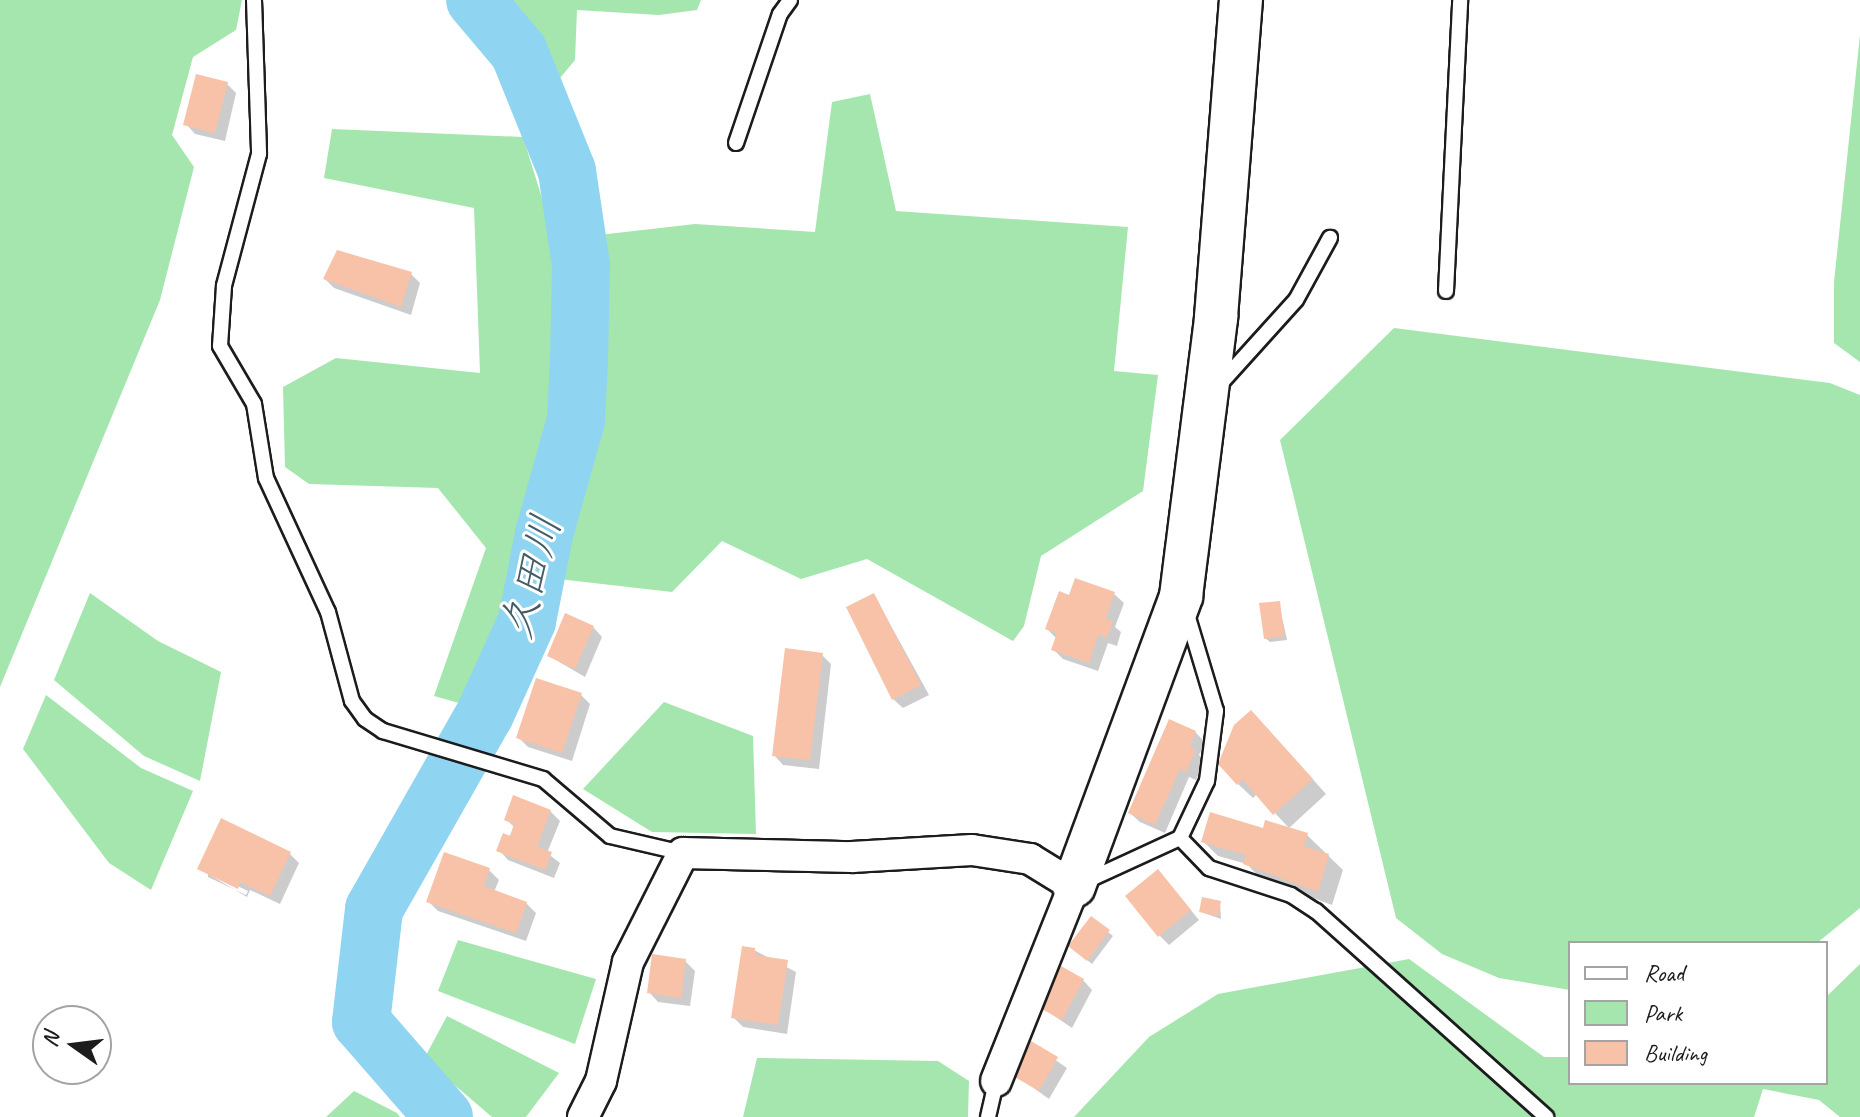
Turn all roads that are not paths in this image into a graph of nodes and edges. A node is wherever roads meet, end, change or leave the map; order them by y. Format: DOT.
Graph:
graph roads {
  1 [pos="254,0"];
  2 [pos="790,0"];
  3 [pos="1241,0"];
  4 [pos="1460,0"];
  5 [pos="736,143"];
  6 [pos="1330,238"];
  7 [pos="1446,291"];
  8 [pos="1208,396"];
  9 [pos="1181,596"];
  10 [pos="1180,838"];
  11 [pos="683,853"];
  12 [pos="1074,886"];
  13 [pos="996,1081"];
  14 [pos="583,1117"];
  15 [pos="988,1117"];
  16 [pos="1546,1117"];
  1 -- 11 [label="lane"];
  2 -- 5 [label="lane"];
  3 -- 8 [label="street"];
  4 -- 7 [label="lane"];
  6 -- 8 [label="lane"];
  8 -- 9 [label="street"];
  9 -- 10 [label="lane"];
  9 -- 12 [label="street"];
  10 -- 12 [label="lane"];
  10 -- 16 [label="lane"];
  11 -- 12 [label="street"];
  11 -- 14 [label="street"];
  12 -- 13 [label="street"];
  13 -- 15 [label="lane"];
}
